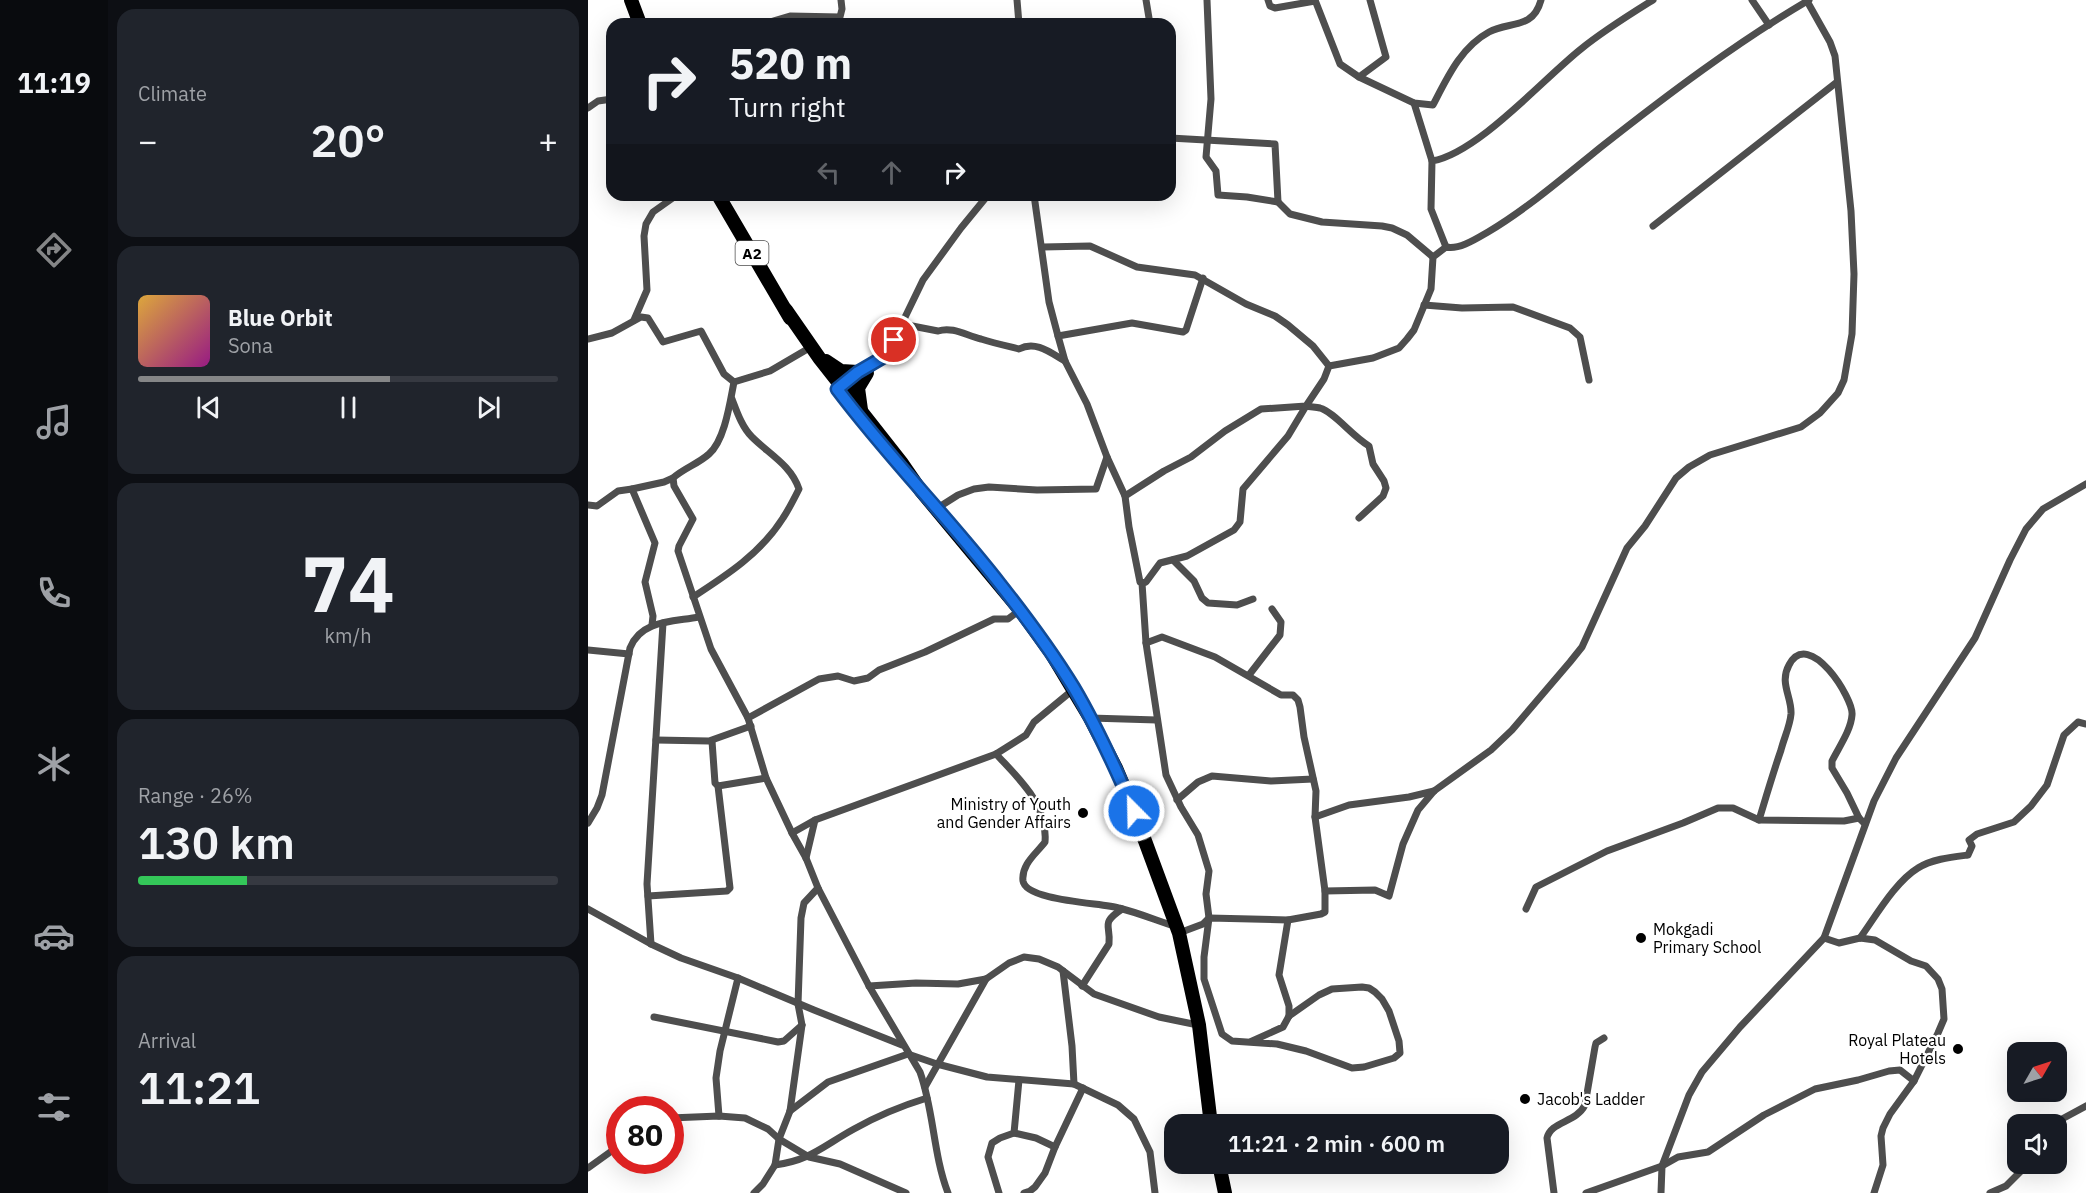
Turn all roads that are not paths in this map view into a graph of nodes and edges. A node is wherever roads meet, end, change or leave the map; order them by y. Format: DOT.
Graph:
graph roads {
  1 [pos="631,0"];
  2 [pos="842,0"];
  3 [pos="1017,0"];
  4 [pos="1146,0"];
  5 [pos="1207,0"];
  6 [pos="1268,0"];
  7 [pos="1315,0"];
  8 [pos="1370,0"];
  9 [pos="1541,0"];
  10 [pos="1653,0"];
  11 [pos="1752,0"];
  12 [pos="1808,1"];
  13 [pos="638,18"];
  14 [pos="783,18"];
  15 [pos="1018,18"];
  16 [pos="1149,18"];
  17 [pos="1769,25"];
  18 [pos="1359,77"];
  19 [pos="1837,82"];
  20 [pos="606,100"];
  21 [pos="1414,103"];
  22 [pos="588,108"];
  23 [pos="1176,138"];
  24 [pos="1209,140"];
  25 [pos="1432,161"];
  26 [pos="669,201"];
  27 [pos="722,201"];
  28 [pos="984,201"];
  29 [pos="1035,201"];
  30 [pos="1278,202"];
  31 [pos="1653,226"];
  32 [pos="1043,247"];
  33 [pos="1446,247"];
  34 [pos="1433,256"];
  35 [pos="1203,278"];
  36 [pos="923,280"];
  37 [pos="1425,305"];
  38 [pos="634,320"];
  39 [pos="902,324"];
  40 [pos="1058,336"];
  41 [pos="588,339"];
  42 [pos="809,348"];
  43 [pos="882,358"];
  44 [pos="1065,361"];
  45 [pos="1329,366"];
  46 [pos="862,373"];
  47 [pos="1589,380"];
  48 [pos="734,382"];
  49 [pos="840,390"];
  50 [pos="732,399"];
  51 [pos="1306,406"];
  52 [pos="861,410"];
  53 [pos="1107,457"];
  54 [pos="673,478"];
  55 [pos="2086,484"];
  56 [pos="632,489"];
  57 [pos="921,491"];
  58 [pos="1125,495"];
  59 [pos="589,507"];
  60 [pos="936,509"];
  61 [pos="1359,518"];
  62 [pos="1173,560"];
  63 [pos="1142,583"];
  64 [pos="693,597"];
  65 [pos="1253,599"];
  66 [pos="1272,609"];
  67 [pos="1020,610"];
  68 [pos="699,617"];
  69 [pos="663,623"];
  70 [pos="652,625"];
  71 [pos="1146,643"];
  72 [pos="588,650"];
  73 [pos="628,654"];
  74 [pos="1249,675"];
  75 [pos="1074,689"];
  76 [pos="748,718"];
  77 [pos="1090,718"];
  78 [pos="1156,720"];
  79 [pos="2086,724"];
  80 [pos="752,726"];
  81 [pos="656,740"];
  82 [pos="712,741"];
  83 [pos="996,754"];
  84 [pos="766,778"];
  85 [pos="1313,779"];
  86 [pos="718,786"];
  87 [pos="1434,790"];
  88 [pos="1177,800"];
  89 [pos="1315,817"];
  90 [pos="1859,818"];
  91 [pos="815,820"];
  92 [pos="1759,820"];
  93 [pos="588,823"];
  94 [pos="1865,824"];
  95 [pos="792,833"];
  96 [pos="806,858"];
  97 [pos="818,888"];
  98 [pos="1325,891"];
  99 [pos="648,896"];
  100 [pos="588,909"];
  101 [pos="1122,909"];
  102 [pos="1526,909"];
  103 [pos="1209,918"];
  104 [pos="1288,920"];
  105 [pos="1178,930"];
  106 [pos="1824,938"];
  107 [pos="1860,938"];
  108 [pos="651,944"];
  109 [pos="1063,971"];
  110 [pos="738,978"];
  111 [pos="986,979"];
  112 [pos="869,986"];
  113 [pos="1082,986"];
  114 [pos="798,1004"];
  115 [pos="1289,1016"];
  116 [pos="654,1017"];
  117 [pos="802,1025"];
  118 [pos="1199,1025"];
  119 [pos="724,1030"];
  120 [pos="1604,1038"];
  121 [pos="1250,1042"];
  122 [pos="902,1045"];
  123 [pos="908,1054"];
  124 [pos="937,1064"];
  125 [pos="1019,1080"];
  126 [pos="1914,1081"];
  127 [pos="1074,1084"];
  128 [pos="925,1087"];
  129 [pos="1083,1088"];
  130 [pos="927,1098"];
  131 [pos="2086,1106"];
  132 [pos="790,1111"];
  133 [pos="1210,1114"];
  134 [pos="720,1116"];
  135 [pos="2067,1116"];
  136 [pos="684,1117"];
  137 [pos="1014,1133"];
  138 [pos="779,1139"];
  139 [pos="1055,1147"];
  140 [pos="606,1155"];
  141 [pos="809,1156"];
  142 [pos="774,1166"];
  143 [pos="1662,1166"];
  144 [pos="588,1168"];
  145 [pos="1216,1174"];
  146 [pos="1221,1174"];
  147 [pos="2018,1174"];
  148 [pos="1224,1191"];
  149 [pos="754,1193"];
  150 [pos="906,1193"];
  151 [pos="948,1193"];
  152 [pos="999,1193"];
  153 [pos="1024,1193"];
  154 [pos="1155,1193"];
  155 [pos="1554,1193"];
  156 [pos="1586,1193"];
  157 [pos="1661,1193"];
  158 [pos="1874,1193"];
  159 [pos="1990,1193"];
  1 -- 13 [label="highway"];
  2 -- 14 [label="street"];
  3 -- 15 [label="street"];
  4 -- 16 [label="street"];
  5 -- 24 [label="street"];
  6 -- 7 [label="street"];
  7 -- 18 [label="street"];
  8 -- 18 [label="street"];
  9 -- 21 [label="street"];
  10 -- 25 [label="street"];
  11 -- 17 [label="street"];
  12 -- 17 [label="street"];
  12 -- 19 [label="street"];
  17 -- 33 [label="street"];
  18 -- 21 [label="street"];
  19 -- 31 [label="street"];
  19 -- 87 [label="street"];
  20 -- 22 [label="street"];
  21 -- 25 [label="street"];
  23 -- 24 [label="street"];
  24 -- 30 [label="street"];
  24 -- 30 [label="street"];
  25 -- 33 [label="street"];
  26 -- 38 [label="street"];
  27 -- 42 [label="highway, A2"];
  28 -- 36 [label="street"];
  29 -- 32 [label="street"];
  30 -- 34 [label="street"];
  32 -- 35 [label="street"];
  32 -- 40 [label="street"];
  33 -- 34 [label="street"];
  34 -- 37 [label="street"];
  35 -- 40 [label="street"];
  35 -- 45 [label="street"];
  36 -- 39 [label="street"];
  36 -- 43 [label="street"];
  37 -- 45 [label="street"];
  37 -- 47 [label="street"];
  38 -- 41 [label="street"];
  38 -- 48 [label="street"];
  39 -- 43 [label="street"];
  39 -- 44 [label="street"];
  40 -- 44 [label="street"];
  42 -- 46 [label="highway"];
  42 -- 48 [label="street"];
  42 -- 49 [label="highway, A2"];
  43 -- 46 [label="street"];
  44 -- 53 [label="street"];
  45 -- 51 [label="street"];
  46 -- 49 [label="street"];
  46 -- 52 [label="highway"];
  48 -- 50 [label="street"];
  49 -- 52 [label="highway, A2"];
  49 -- 57 [label="highway, A2"];
  50 -- 54 [label="street"];
  50 -- 64 [label="street"];
  51 -- 58 [label="street"];
  51 -- 61 [label="street"];
  51 -- 62 [label="street"];
  52 -- 57 [label="highway, A2"];
  53 -- 58 [label="street"];
  53 -- 60 [label="street"];
  54 -- 56 [label="street"];
  54 -- 64 [label="street"];
  55 -- 94 [label="street"];
  56 -- 59 [label="street"];
  56 -- 70 [label="street"];
  57 -- 60 [label="highway, A2"];
  58 -- 63 [label="street"];
  60 -- 67 [label="highway, A2"];
  62 -- 63 [label="street"];
  62 -- 65 [label="street"];
  63 -- 71 [label="street"];
  64 -- 68 [label="street"];
  66 -- 74 [label="street"];
  67 -- 75 [label="highway, A2"];
  67 -- 76 [label="street"];
  68 -- 69 [label="street"];
  68 -- 76 [label="street"];
  69 -- 70 [label="street"];
  69 -- 81 [label="street"];
  70 -- 73 [label="street"];
  71 -- 74 [label="street"];
  71 -- 78 [label="street"];
  72 -- 73 [label="street"];
  73 -- 93 [label="street"];
  74 -- 85 [label="street"];
  75 -- 77 [label="highway, A2"];
  75 -- 83 [label="street"];
  76 -- 80 [label="street"];
  77 -- 78 [label="street"];
  77 -- 105 [label="highway, A2"];
  78 -- 88 [label="street"];
  79 -- 107 [label="street"];
  80 -- 82 [label="street"];
  80 -- 84 [label="street"];
  81 -- 82 [label="street"];
  81 -- 99 [label="street"];
  82 -- 86 [label="street"];
  83 -- 91 [label="street"];
  83 -- 101 [label="street"];
  84 -- 86 [label="street"];
  84 -- 95 [label="street"];
  85 -- 88 [label="street"];
  85 -- 89 [label="street"];
  86 -- 99 [label="street"];
  87 -- 89 [label="street"];
  87 -- 98 [label="street"];
  88 -- 103 [label="street"];
  89 -- 98 [label="street"];
  90 -- 92 [label="street"];
  90 -- 92 [label="street"];
  90 -- 94 [label="street"];
  91 -- 95 [label="street"];
  91 -- 96 [label="street"];
  92 -- 102 [label="street"];
  94 -- 106 [label="street"];
  95 -- 96 [label="street"];
  96 -- 97 [label="street"];
  97 -- 112 [label="street"];
  97 -- 114 [label="street"];
  98 -- 104 [label="street"];
  99 -- 108 [label="street"];
  100 -- 108 [label="street"];
  101 -- 105 [label="street"];
  101 -- 113 [label="street"];
  103 -- 104 [label="street"];
  103 -- 105 [label="street"];
  103 -- 121 [label="street"];
  104 -- 115 [label="street"];
  105 -- 118 [label="highway, A2"];
  106 -- 107 [label="street"];
  106 -- 143 [label="street"];
  107 -- 126 [label="street"];
  108 -- 110 [label="street"];
  109 -- 111 [label="street"];
  109 -- 113 [label="street"];
  109 -- 127 [label="street"];
  110 -- 114 [label="street"];
  110 -- 119 [label="street"];
  111 -- 112 [label="street"];
  111 -- 124 [label="street"];
  112 -- 122 [label="street"];
  113 -- 118 [label="street"];
  114 -- 117 [label="street"];
  114 -- 122 [label="street"];
  115 -- 121 [label="street"];
  115 -- 121 [label="street"];
  116 -- 119 [label="street"];
  117 -- 119 [label="street"];
  117 -- 132 [label="street"];
  118 -- 133 [label="highway, A2"];
  119 -- 134 [label="street"];
  120 -- 155 [label="street"];
  122 -- 123 [label="street"];
  123 -- 124 [label="street"];
  123 -- 128 [label="street"];
  123 -- 132 [label="street"];
  124 -- 125 [label="street"];
  124 -- 128 [label="street"];
  125 -- 127 [label="street"];
  125 -- 137 [label="street"];
  126 -- 143 [label="street"];
  126 -- 158 [label="street"];
  127 -- 129 [label="street"];
  128 -- 130 [label="street"];
  129 -- 139 [label="street"];
  129 -- 154 [label="street"];
  130 -- 141 [label="street"];
  130 -- 151 [label="street"];
  131 -- 135 [label="street"];
  132 -- 138 [label="street"];
  134 -- 136 [label="street"];
  134 -- 138 [label="street"];
  137 -- 139 [label="street"];
  137 -- 152 [label="street"];
  138 -- 141 [label="street"];
  138 -- 142 [label="street"];
  139 -- 153 [label="street"];
  140 -- 144 [label="street"];
  141 -- 142 [label="street"];
  141 -- 150 [label="street"];
  142 -- 149 [label="street"];
  143 -- 156 [label="street"];
  143 -- 157 [label="street"];
  145 -- 148 [label="highway"];
  146 -- 148 [label="highway"];
  147 -- 159 [label="street"];
}
